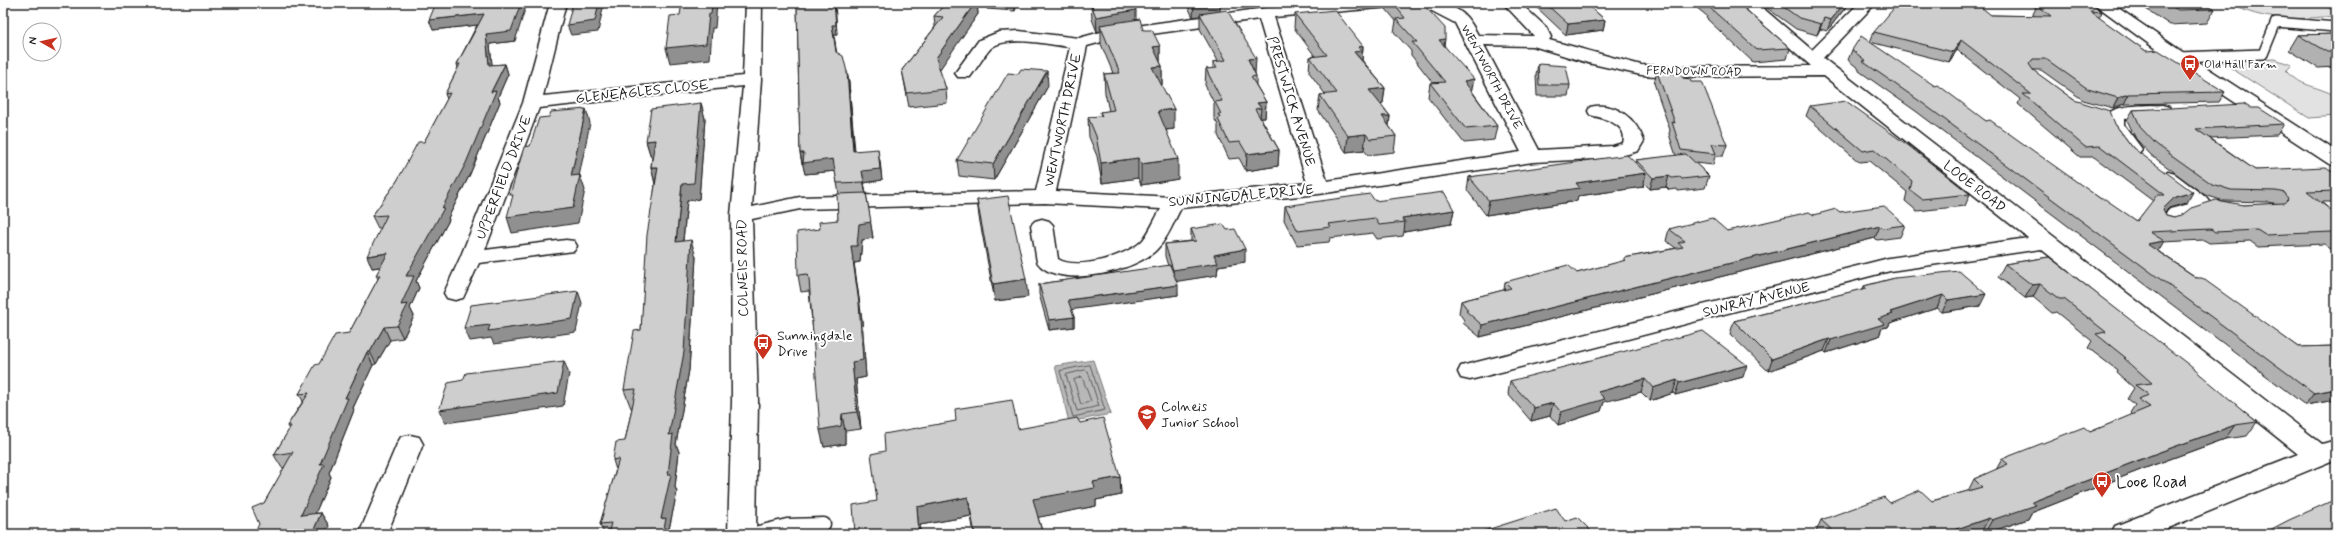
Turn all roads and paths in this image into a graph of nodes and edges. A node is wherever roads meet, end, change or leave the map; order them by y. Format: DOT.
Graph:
graph roads {
  1 [pos="558,3"];
  2 [pos="754,3"];
  3 [pos="1388,3"];
  4 [pos="1393,3"];
  5 [pos="1511,3"];
  6 [pos="1747,3"];
  7 [pos="1868,3"];
  8 [pos="2101,3"];
  9 [pos="1265,13"];
  10 [pos="2336,27"];
  11 [pos="1473,40"];
  12 [pos="1540,42"];
  13 [pos="1079,43"];
  14 [pos="2178,57"];
  15 [pos="1821,65"];
  16 [pos="964,73"];
  17 [pos="752,80"];
  18 [pos="532,103"];
  19 [pos="2257,107"];
  20 [pos="2226,109"];
  21 [pos="1597,111"];
  22 [pos="2179,112"];
  23 [pos="1533,156"];
  24 [pos="2336,160"];
  25 [pos="1319,188"];
  26 [pos="1045,197"];
  27 [pos="1174,203"];
  28 [pos="2201,203"];
  29 [pos="2221,207"];
  30 [pos="741,215"];
  31 [pos="2168,221"];
  32 [pos="1042,225"];
  33 [pos="2046,242"];
  34 [pos="566,246"];
  35 [pos="471,258"];
  36 [pos="455,293"];
  37 [pos="1470,372"];
  38 [pos="410,444"];
  39 [pos="2327,453"];
  40 [pos="824,524"];
  41 [pos="373,534"];
  42 [pos="742,534"];
  43 [pos="751,534"];
  44 [pos="2125,534"];
  1 -- 18 [label="street, UPPERFIELD DRIVE"];
  2 -- 17 [label="street, COLNEIS ROAD"];
  3 -- 9 [label="street, WENTWORTH DRIVE"];
  4 -- 11 [label="street, WENTWORTH DRIVE"];
  5 -- 12 [label="street"];
  6 -- 15 [label="street, LOOE ROAD"];
  7 -- 15 [label="street"];
  8 -- 14 [label="street"];
  9 -- 13 [label="street, WENTWORTH DRIVE"];
  9 -- 25 [label="street, PRESTWICK AVENUE"];
  10 -- 14 [label="lane"];
  11 -- 12 [label="street, FERNDOWN ROAD"];
  11 -- 23 [label="street, WENTWORTH DRIVE"];
  12 -- 15 [label="street, FERNDOWN ROAD"];
  13 -- 16 [label="street, WENTWORTH DRIVE"];
  13 -- 26 [label="street, WENTWORTH DRIVE"];
  14 -- 19 [label="street"];
  15 -- 33 [label="street, LOOE ROAD"];
  17 -- 18 [label="street, GLENEAGLES CLOSE"];
  17 -- 30 [label="street, COLNEIS ROAD"];
  18 -- 35 [label="street, UPPERFIELD DRIVE"];
  19 -- 20 [label="street"];
  19 -- 24 [label="street"];
  21 -- 23 [label="street, SUNNINGDALE DRIVE"];
  22 -- 28 [label="street"];
  23 -- 25 [label="street, SUNNINGDALE DRIVE"];
  25 -- 27 [label="street, SUNNINGDALE DRIVE"];
  26 -- 27 [label="street, SUNNINGDALE DRIVE"];
  26 -- 30 [label="street, SUNNINGDALE DRIVE"];
  27 -- 32 [label="street"];
  28 -- 29 [label="street"];
  28 -- 31 [label="street"];
  30 -- 42 [label="street, COLNEIS ROAD"];
  33 -- 37 [label="street, SUNRAY AVENUE"];
  33 -- 39 [label="street, LOOE ROAD"];
  34 -- 35 [label="street, UPPERFIELD DRIVE"];
  35 -- 36 [label="street"];
  38 -- 41 [label="street"];
  39 -- 44 [label="street"];
  40 -- 43 [label="lane"];
}
